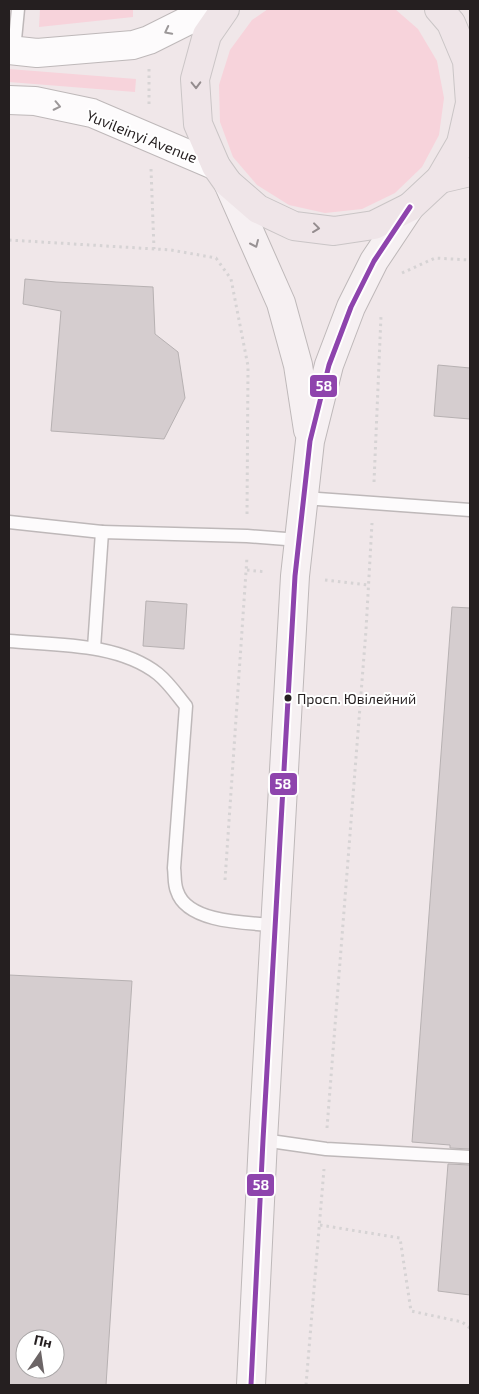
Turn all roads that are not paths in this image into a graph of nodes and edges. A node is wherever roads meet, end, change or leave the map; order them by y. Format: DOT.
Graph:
graph roads {
  1 [pos="18,9"];
  2 [pos="211,9"];
  3 [pos="225,9"];
  4 [pos="454,21"];
  5 [pos="11,50"];
  6 [pos="9,100"];
  7 [pos="470,172"];
  8 [pos="222,175"];
  9 [pos="440,179"];
  10 [pos="410,207"];
  11 [pos="310,441"];
  12 [pos="304,498"];
  13 [pos="470,510"];
  14 [pos="9,522"];
  15 [pos="102,532"];
  16 [pos="298,540"];
  17 [pos="9,640"];
  18 [pos="94,648"];
  19 [pos="275,925"];
  20 [pos="263,1140"];
  21 [pos="470,1157"];
  22 [pos="251,1385"];
  1 -- 5 [label="lane"];
  2 -- 5 [label="street, one-way"];
  3 -- 8 [label="main road, one-way"];
  4 -- 9 [label="main road"];
  6 -- 8 [label="street, Yuvileinyi Avenue, one-way"];
  7 -- 9 [label="main road"];
  8 -- 10 [label="main road, one-way"];
  8 -- 11 [label="main road, one-way"];
  9 -- 10 [label="main road"];
  10 -- 11 [label="main road"];
  11 -- 12 [label="main road"];
  12 -- 13 [label="lane"];
  12 -- 16 [label="main road"];
  14 -- 15 [label="lane"];
  15 -- 16 [label="lane"];
  15 -- 18 [label="lane"];
  16 -- 19 [label="main road"];
  17 -- 18 [label="lane"];
  18 -- 19 [label="lane"];
  19 -- 20 [label="main road"];
  20 -- 21 [label="lane"];
  20 -- 22 [label="main road"];
}
